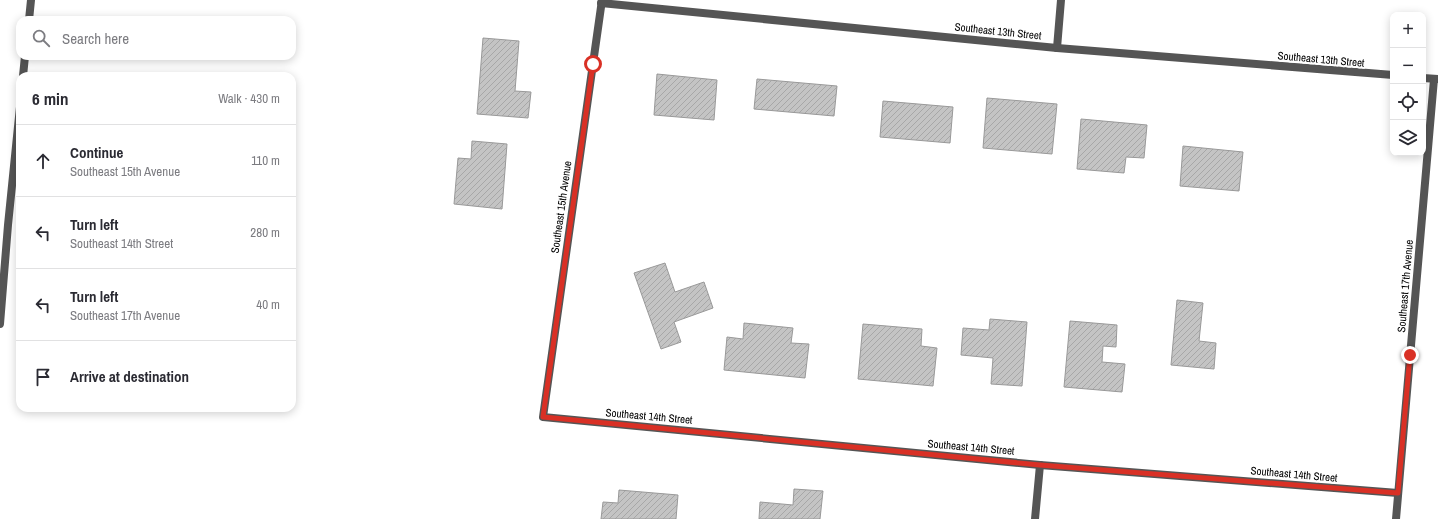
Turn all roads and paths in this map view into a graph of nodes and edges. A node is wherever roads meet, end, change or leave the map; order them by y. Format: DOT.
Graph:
graph roads {
  1 [pos="31,0"];
  2 [pos="1061,0"];
  3 [pos="602,2"];
  4 [pos="29,16"];
  5 [pos="1057,48"];
  6 [pos="25,60"];
  7 [pos="23,72"];
  8 [pos="1390,76"];
  9 [pos="1426,78"];
  10 [pos="1436,79"];
  11 [pos="16,136"];
  12 [pos="4,225"];
  13 [pos="0,324"];
  14 [pos="543,417"];
  15 [pos="1040,465"];
  16 [pos="1398,493"];
  17 [pos="1035,519"];
  18 [pos="1396,519"];
  1 -- 4 [label="street"];
  2 -- 5 [label="street"];
  3 -- 5 [label="street, Southeast 13th Street"];
  3 -- 14 [label="street, Southeast 15th Avenue"];
  5 -- 8 [label="street, Southeast 13th Street"];
  6 -- 7 [label="street"];
  9 -- 10 [label="street"];
  10 -- 16 [label="street, Southeast 17th Avenue"];
  11 -- 12 [label="street"];
  12 -- 13 [label="street"];
  14 -- 15 [label="street, Southeast 14th Street"];
  15 -- 16 [label="street, Southeast 14th Street"];
  15 -- 17 [label="street"];
  16 -- 18 [label="street, Southeast 17th Avenue"];
}
